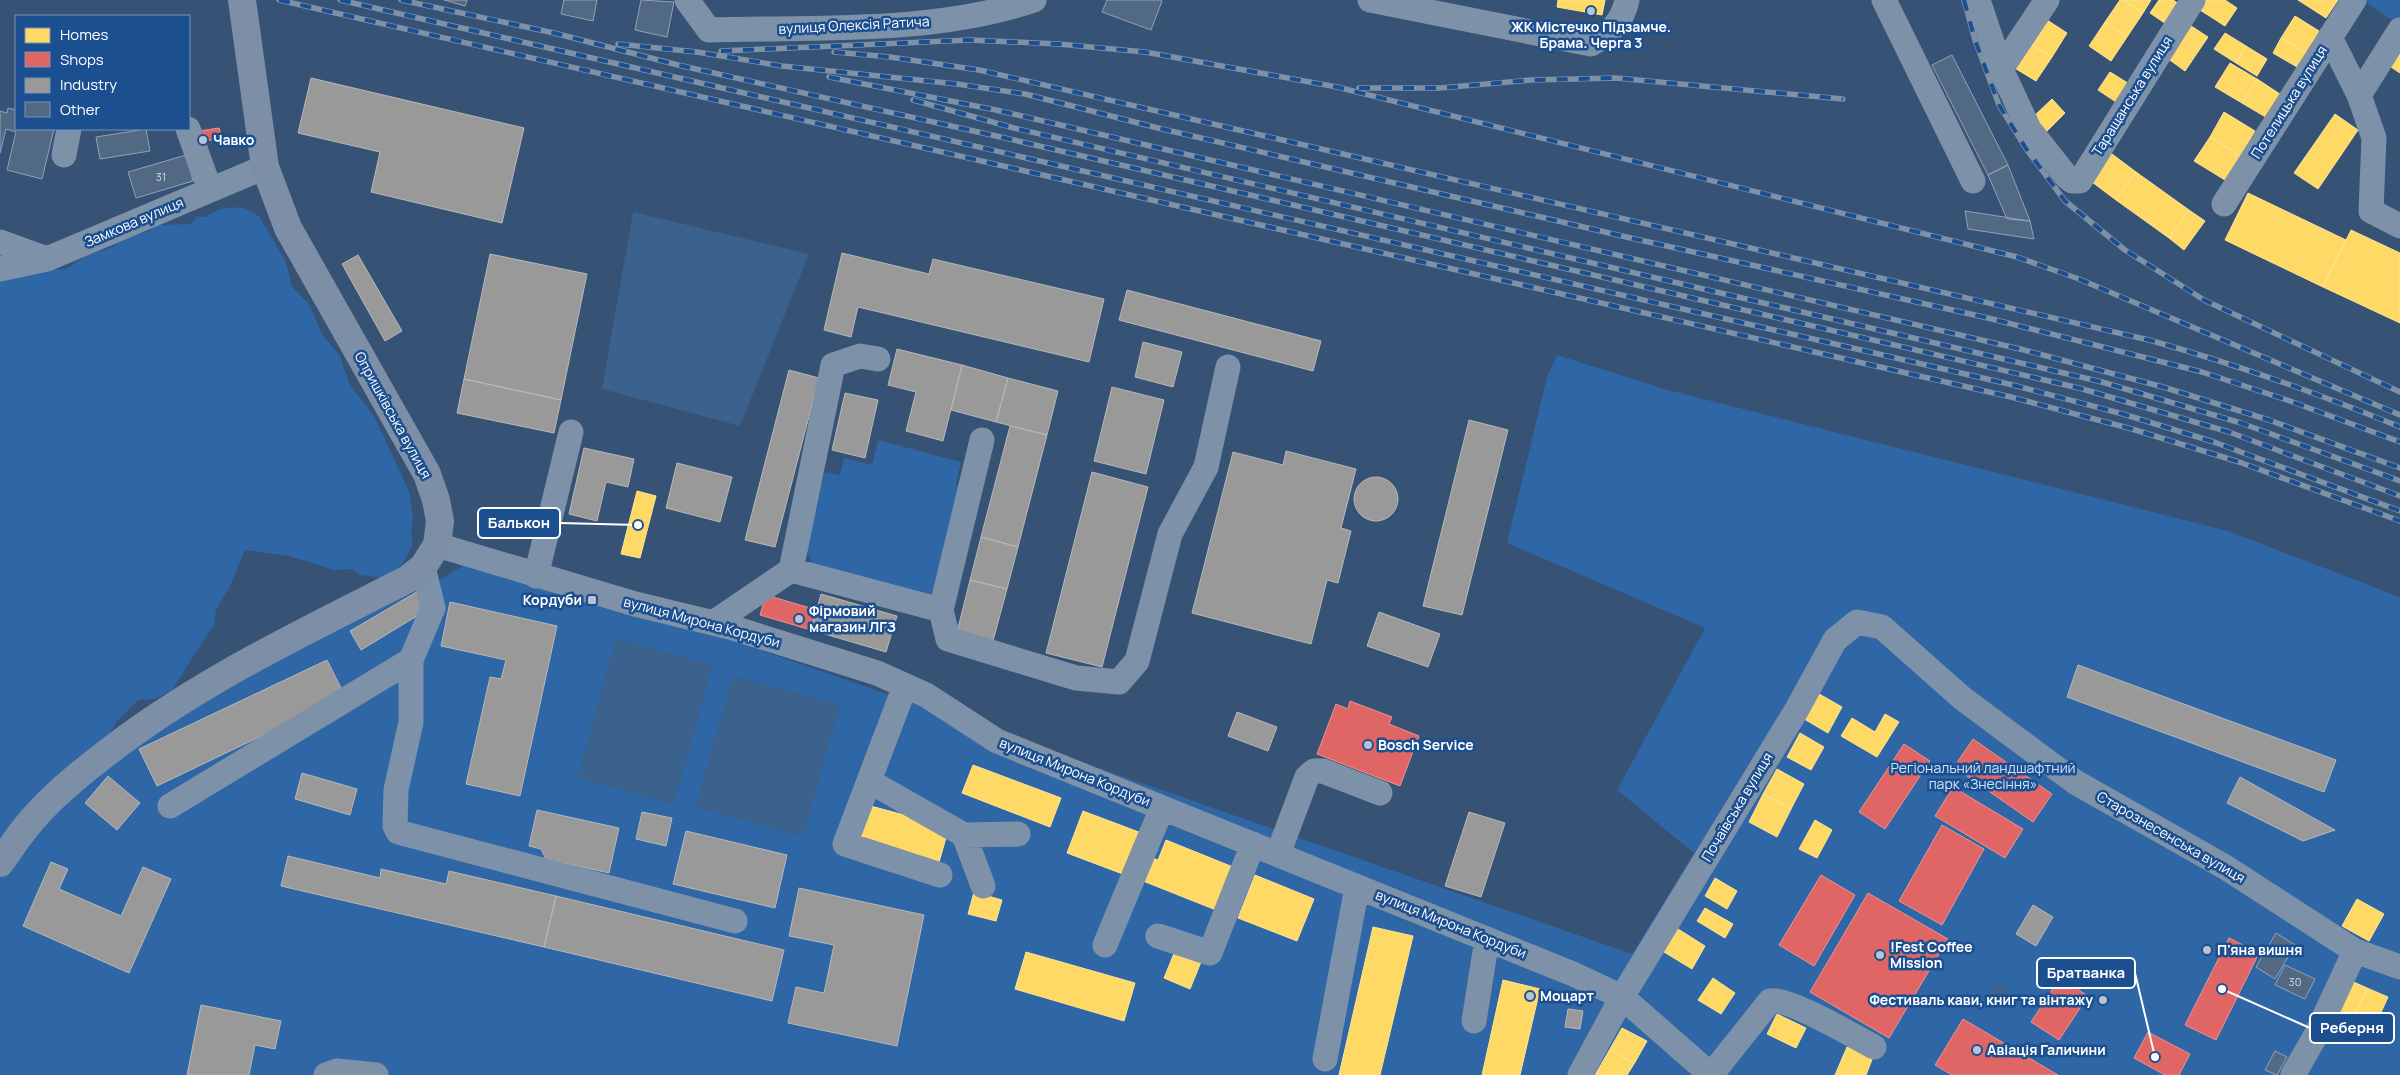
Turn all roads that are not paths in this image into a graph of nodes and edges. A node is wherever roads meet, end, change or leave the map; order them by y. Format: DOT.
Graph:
graph roads {
  1 [pos="242,0"];
  2 [pos="687,0"];
  3 [pos="1034,0"];
  4 [pos="1370,0"];
  5 [pos="1627,0"];
  6 [pos="1884,0"];
  7 [pos="1978,0"];
  8 [pos="2047,0"];
  9 [pos="2193,0"];
  10 [pos="2354,0"];
  11 [pos="2400,30"];
  12 [pos="2330,37"];
  13 [pos="2002,69"];
  14 [pos="2359,95"];
  15 [pos="69,130"];
  16 [pos="188,130"];
  17 [pos="64,155"];
  18 [pos="265,167"];
  19 [pos="1973,181"];
  20 [pos="210,190"];
  21 [pos="2224,204"];
  22 [pos="2400,226"];
  23 [pos="0,242"];
  24 [pos="47,259"];
  25 [pos="0,269"];
  26 [pos="878,359"];
  27 [pos="1228,367"];
  28 [pos="571,432"];
  29 [pos="982,440"];
  30 [pos="430,556"];
  31 [pos="791,570"];
  32 [pos="536,576"];
  33 [pos="941,610"];
  34 [pos="1857,622"];
  35 [pos="713,623"];
  36 [pos="410,660"];
  37 [pos="905,686"];
  38 [pos="869,781"];
  39 [pos="1380,793"];
  40 [pos="170,806"];
  41 [pos="1162,808"];
  42 [pos="1018,834"];
  43 [pos="964,836"];
  44 [pos="1253,844"];
  45 [pos="1278,854"];
  46 [pos="0,863"];
  47 [pos="940,875"];
  48 [pos="983,886"];
  49 [pos="1357,886"];
  50 [pos="735,920"];
  51 [pos="1158,936"];
  52 [pos="1487,939"];
  53 [pos="1105,946"];
  54 [pos="2355,951"];
  55 [pos="2400,967"];
  56 [pos="1622,997"];
  57 [pos="1474,1021"];
  58 [pos="1874,1047"];
  59 [pos="1325,1059"];
  60 [pos="326,1075"];
  61 [pos="376,1075"];
  62 [pos="1580,1075"];
  63 [pos="1711,1075"];
  64 [pos="2293,1075"];
  1 -- 18 [label="main road, Опришківська вулиця"];
  2 -- 3 [label="street, вулиця Олексія Ратича"];
  4 -- 5 [label="street"];
  6 -- 19 [label="street"];
  7 -- 13 [label="street"];
  8 -- 13 [label="street"];
  9 -- 13 [label="street, Таращанська вулиця"];
  10 -- 12 [label="street, Потелицька вулиця"];
  11 -- 14 [label="street"];
  12 -- 14 [label="street"];
  12 -- 21 [label="street, Потелицька вулиця"];
  14 -- 22 [label="street"];
  15 -- 17 [label="street"];
  16 -- 20 [label="street"];
  18 -- 20 [label="street, Замкова вулиця"];
  18 -- 30 [label="main road, Опришківська вулиця"];
  20 -- 24 [label="street, Замкова вулиця"];
  23 -- 24 [label="street"];
  24 -- 25 [label="street, Замкова вулиця"];
  26 -- 31 [label="street"];
  27 -- 33 [label="street"];
  28 -- 32 [label="street"];
  29 -- 33 [label="street"];
  30 -- 32 [label="street, вулиця Мирона Кордуби"];
  30 -- 36 [label="street"];
  30 -- 46 [label="main road"];
  31 -- 33 [label="street"];
  31 -- 35 [label="street"];
  32 -- 35 [label="street, вулиця Мирона Кордуби"];
  34 -- 54 [label="street, Старознесенська вулиця"];
  34 -- 56 [label="street, Почаївська вулиця"];
  35 -- 37 [label="street, вулиця Мирона Кордуби"];
  36 -- 40 [label="street"];
  36 -- 50 [label="street"];
  37 -- 38 [label="street"];
  37 -- 41 [label="street, вулиця Мирона Кордуби"];
  38 -- 43 [label="street"];
  38 -- 47 [label="street"];
  39 -- 45 [label="street"];
  41 -- 44 [label="street, вулиця Мирона Кордуби"];
  41 -- 53 [label="street"];
  42 -- 43 [label="street"];
  43 -- 48 [label="street"];
  44 -- 45 [label="street, вулиця Мирона Кордуби"];
  44 -- 51 [label="street"];
  45 -- 49 [label="street, вулиця Мирона Кордуби"];
  49 -- 52 [label="street, вулиця Мирона Кордуби"];
  49 -- 59 [label="street"];
  52 -- 56 [label="street, вулиця Мирона Кордуби"];
  52 -- 57 [label="street"];
  54 -- 55 [label="street, Старознесенська вулиця"];
  54 -- 64 [label="street"];
  56 -- 62 [label="street, Почаївська вулиця"];
  56 -- 63 [label="street, вулиця Мирона Кордуби"];
  58 -- 63 [label="street"];
  60 -- 61 [label="street"];
}
